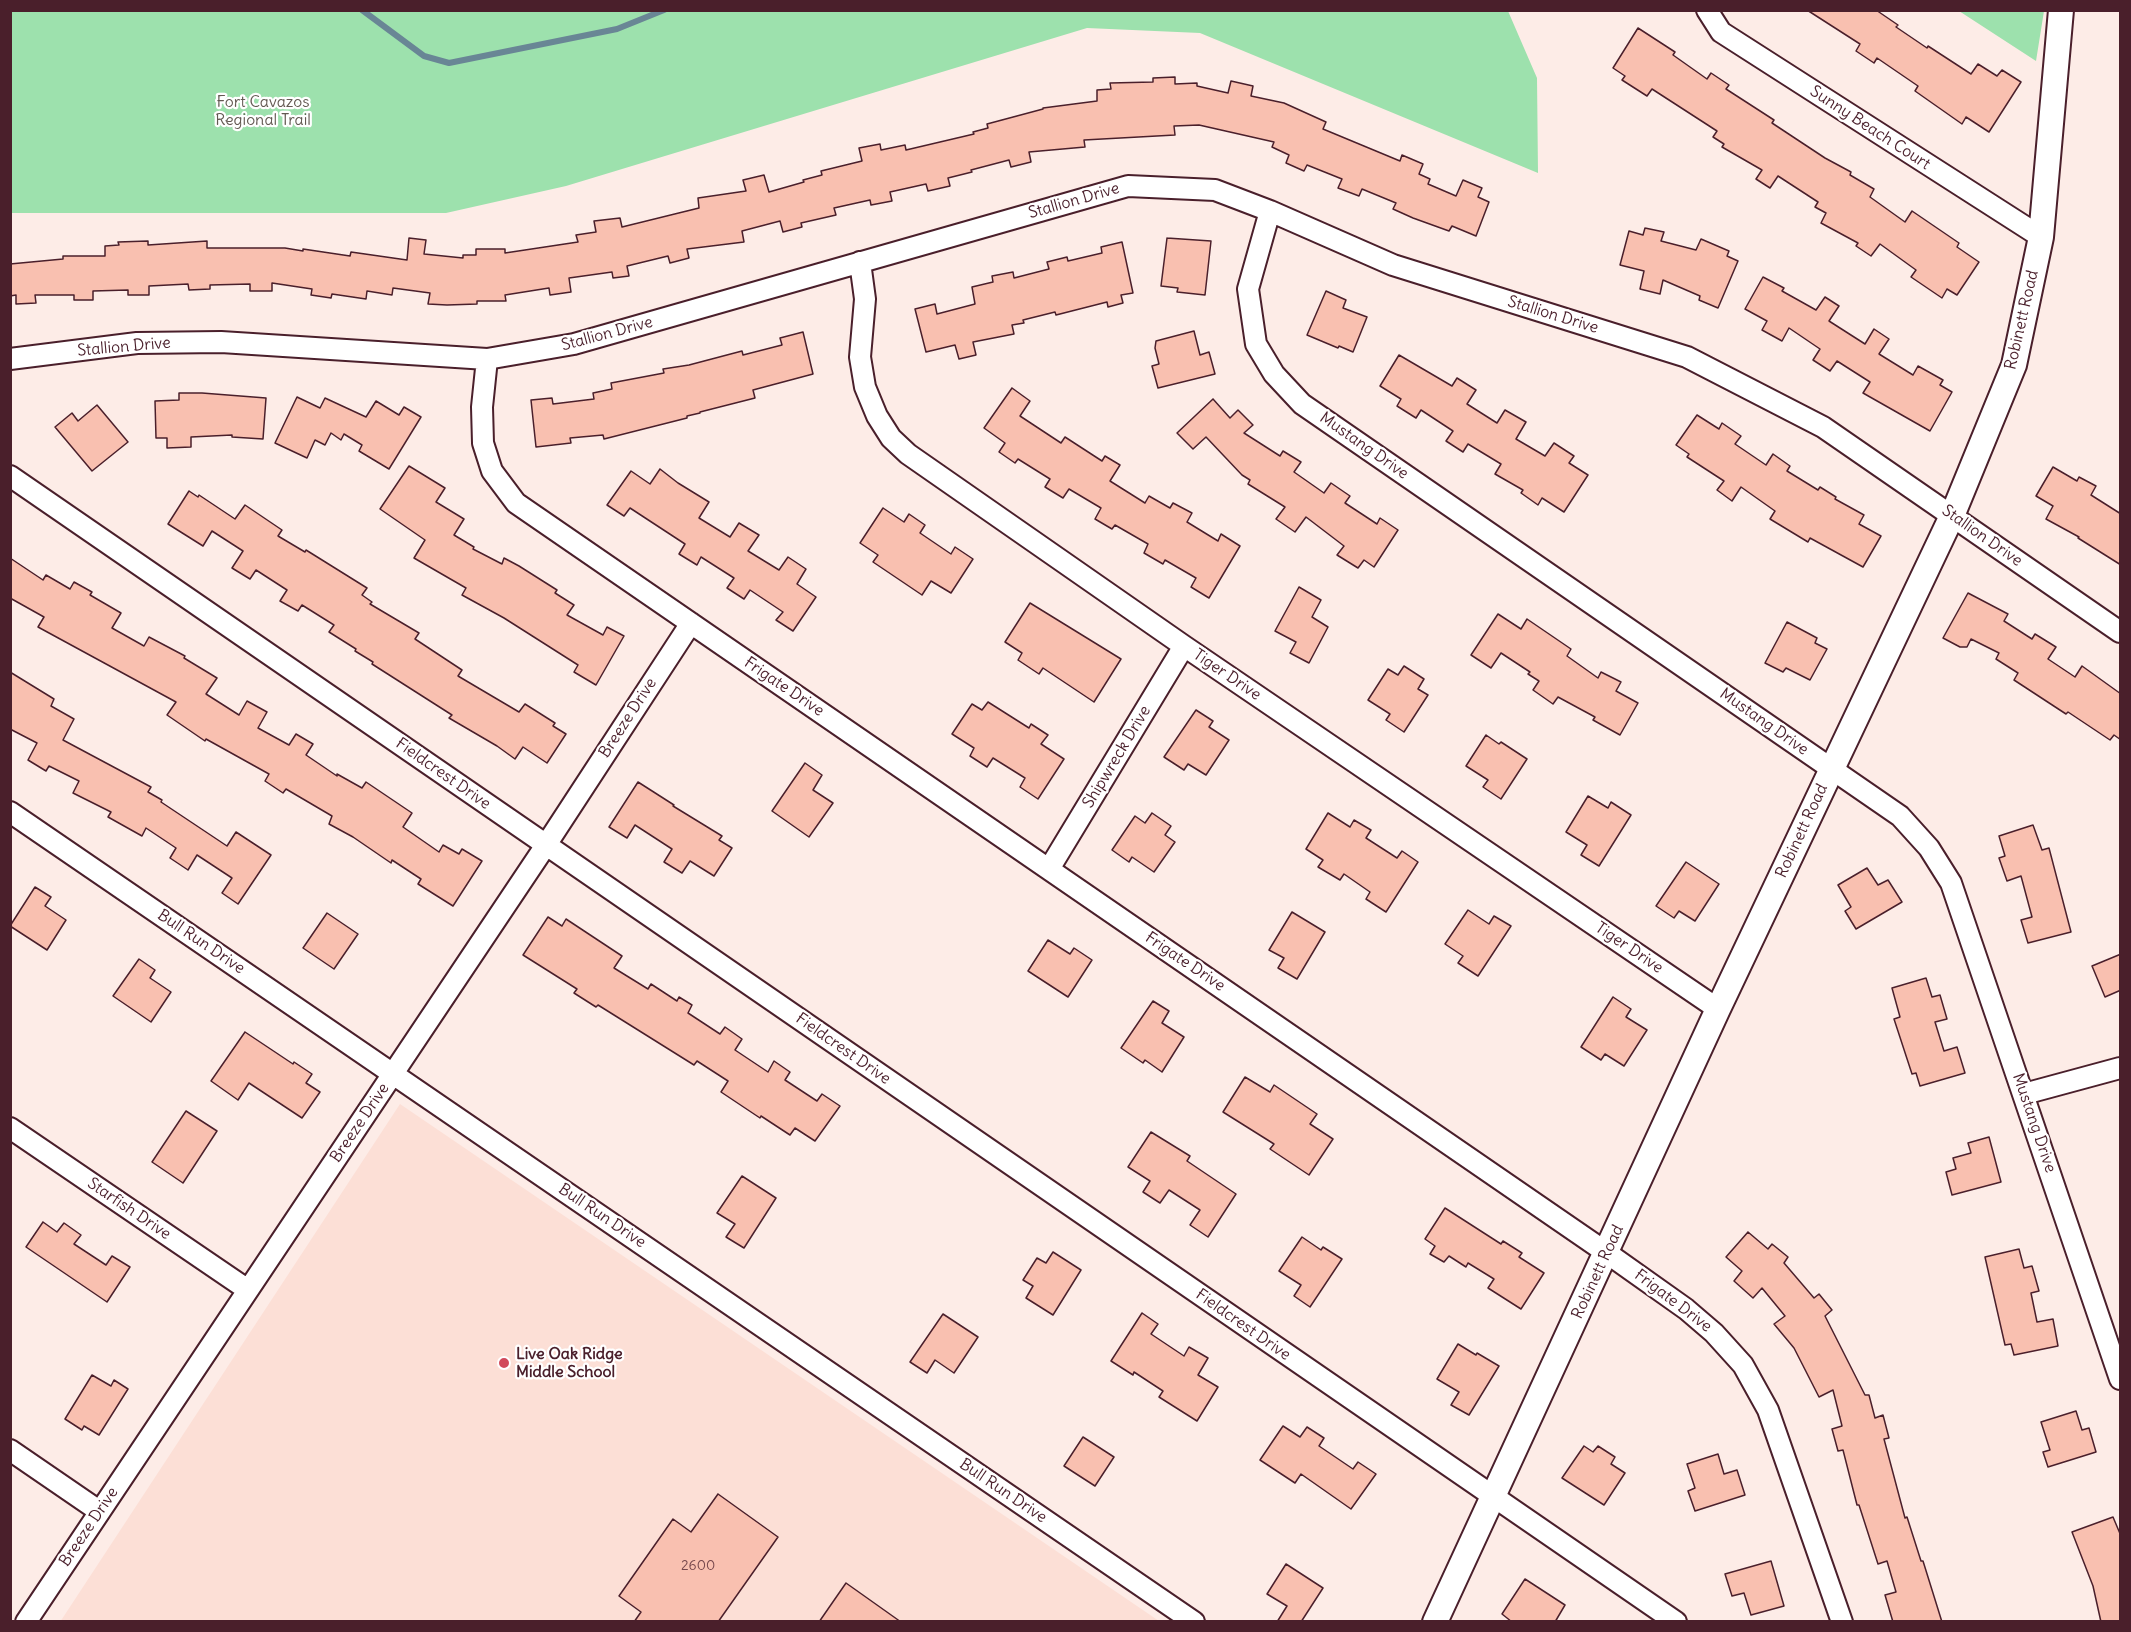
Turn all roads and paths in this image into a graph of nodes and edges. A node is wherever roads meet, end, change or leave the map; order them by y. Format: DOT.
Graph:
graph roads {
  1 [pos="1707,10"];
  2 [pos="2061,10"];
  3 [pos="1270,211"];
  4 [pos="2042,237"];
  5 [pos="860,262"];
  6 [pos="10,359"];
  7 [pos="487,359"];
  8 [pos="10,476"];
  9 [pos="1953,516"];
  10 [pos="691,623"];
  11 [pos="2121,632"];
  12 [pos="1184,646"];
  13 [pos="1831,768"];
  14 [pos="10,812"];
  15 [pos="546,845"];
  16 [pos="1049,869"];
  17 [pos="1718,1009"];
  18 [pos="2121,1068"];
  19 [pos="393,1073"];
  20 [pos="2024,1094"];
  21 [pos="10,1128"];
  22 [pos="1607,1252"];
  23 [pos="248,1290"];
  24 [pos="2118,1367"];
  25 [pos="10,1450"];
  26 [pos="1492,1496"];
  27 [pos="99,1511"];
  28 [pos="26,1622"];
  29 [pos="1194,1622"];
  30 [pos="1435,1622"];
  31 [pos="1676,1622"];
  32 [pos="1842,1622"];
  1 -- 4 [label="street, Sunny Beach Court"];
  2 -- 4 [label="street, Robinett Road"];
  3 -- 5 [label="street, Stallion Drive"];
  3 -- 9 [label="street, Stallion Drive"];
  3 -- 13 [label="street, Mustang Drive"];
  4 -- 9 [label="street, Robinett Road"];
  5 -- 7 [label="street, Stallion Drive"];
  5 -- 12 [label="street, Tiger Drive"];
  6 -- 7 [label="street, Stallion Drive"];
  7 -- 10 [label="street, Frigate Drive"];
  8 -- 15 [label="street, Fieldcrest Drive"];
  9 -- 11 [label="street, Stallion Drive"];
  9 -- 13 [label="street, Robinett Road"];
  10 -- 15 [label="street, Breeze Drive"];
  10 -- 16 [label="street, Frigate Drive"];
  12 -- 16 [label="street, Shipwreck Drive"];
  12 -- 17 [label="street, Tiger Drive"];
  13 -- 17 [label="street, Robinett Road"];
  13 -- 20 [label="street, Mustang Drive"];
  14 -- 19 [label="street, Bull Run Drive"];
  15 -- 19 [label="street, Breeze Drive"];
  15 -- 26 [label="street, Fieldcrest Drive"];
  16 -- 22 [label="street, Frigate Drive"];
  17 -- 22 [label="street, Robinett Road"];
  18 -- 20 [label="street"];
  19 -- 23 [label="street, Breeze Drive"];
  19 -- 29 [label="street, Bull Run Drive"];
  20 -- 24 [label="street, Mustang Drive"];
  21 -- 23 [label="street, Starfish Drive"];
  22 -- 26 [label="street, Robinett Road"];
  22 -- 32 [label="street, Frigate Drive"];
  23 -- 27 [label="street, Breeze Drive"];
  25 -- 27 [label="street"];
  26 -- 30 [label="street, Robinett Road"];
  26 -- 31 [label="street, Fieldcrest Drive"];
  27 -- 28 [label="street, Breeze Drive"];
}
